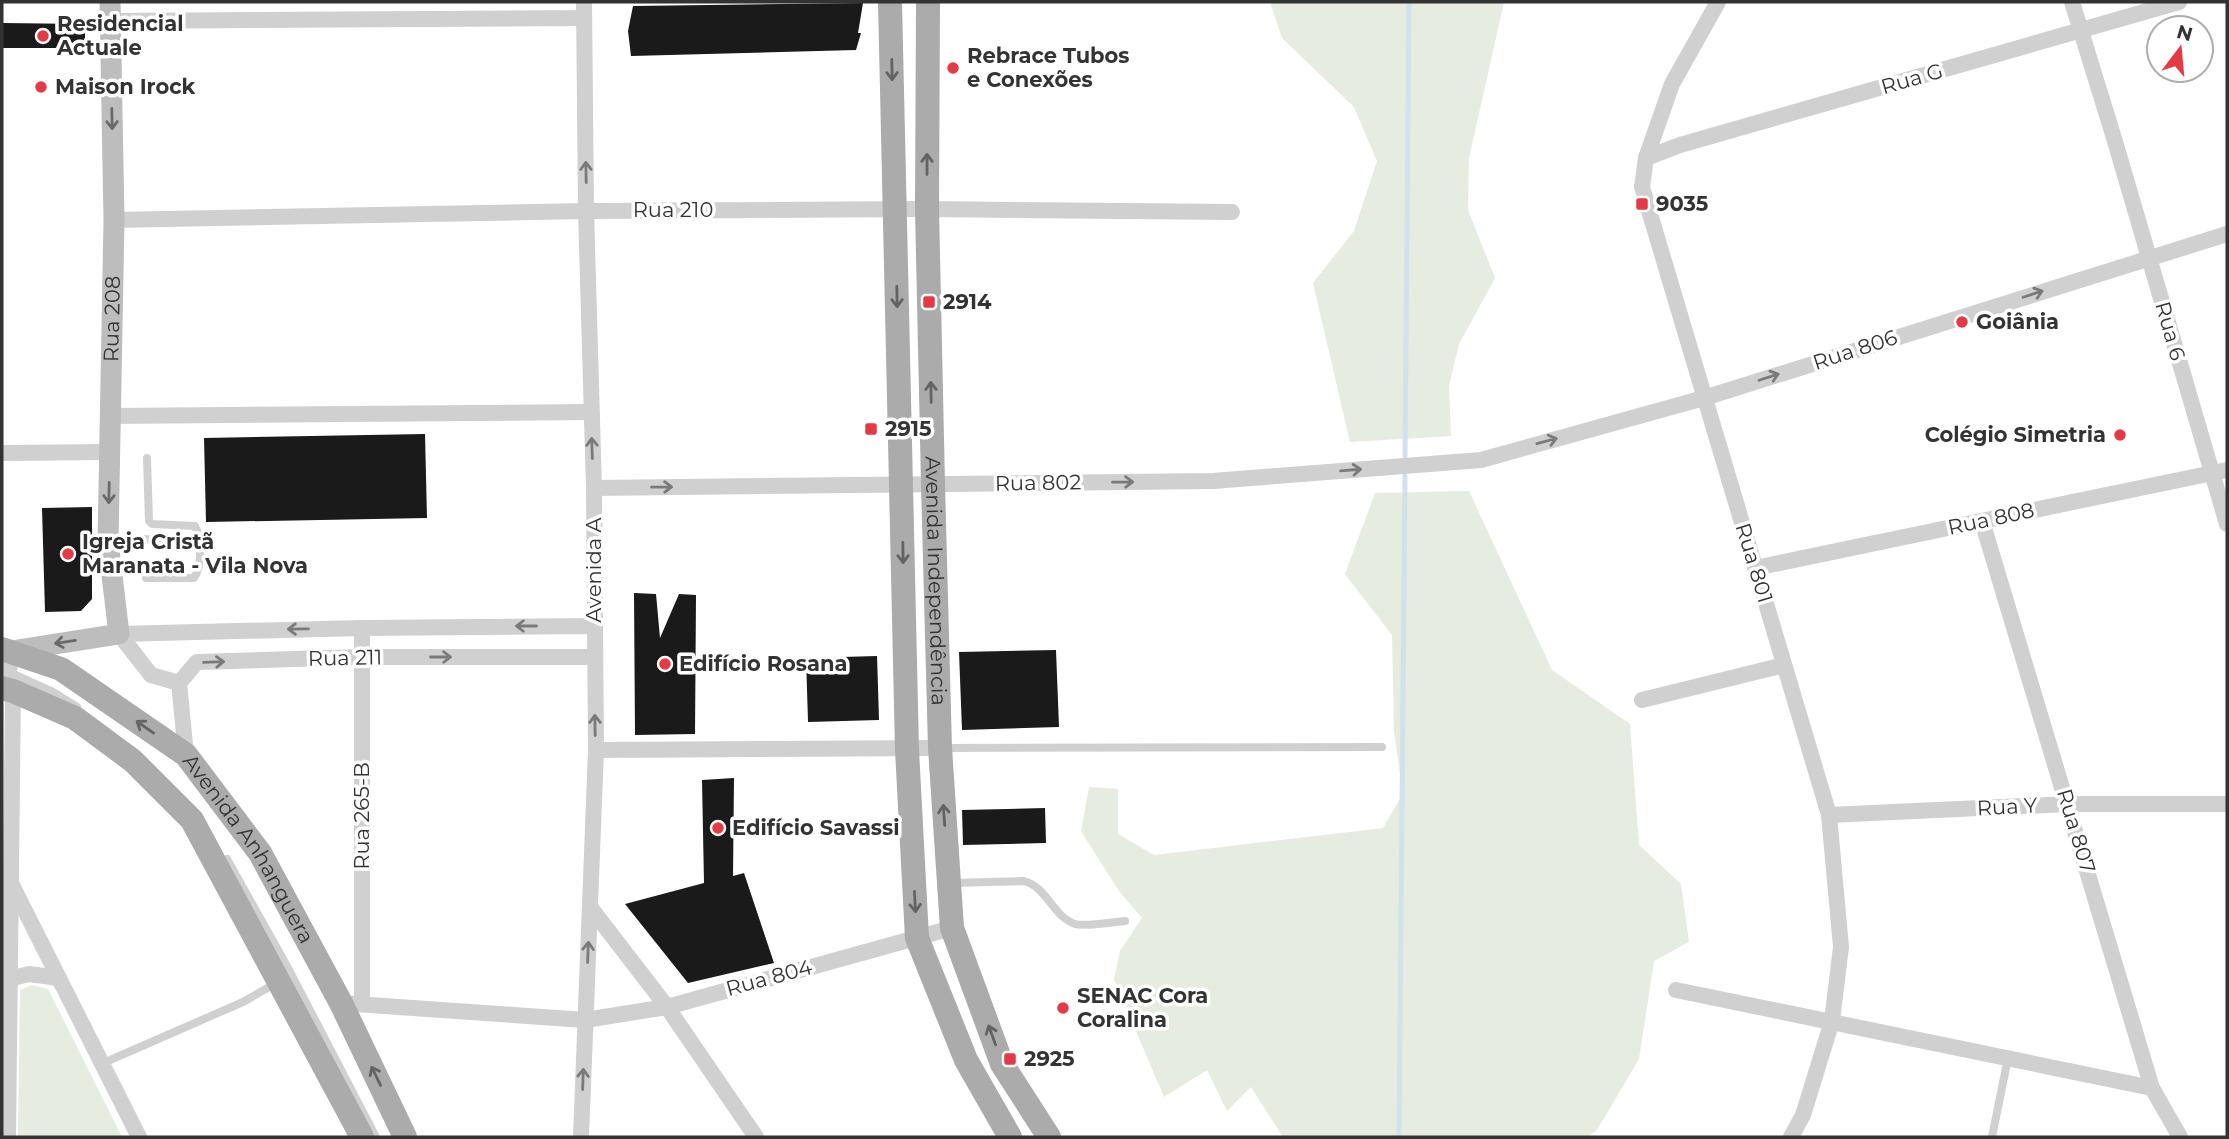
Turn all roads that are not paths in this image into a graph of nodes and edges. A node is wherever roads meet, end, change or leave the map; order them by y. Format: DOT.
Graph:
graph roads {
  1 [pos="890,2"];
  2 [pos="928,2"];
  3 [pos="1718,2"];
  4 [pos="2072,2"];
  5 [pos="2179,2"];
  6 [pos="584,10"];
  7 [pos="110,11"];
  8 [pos="2081,30"];
  9 [pos="1646,158"];
  10 [pos="895,209"];
  11 [pos="927,209"];
  12 [pos="586,211"];
  13 [pos="1232,212"];
  14 [pos="114,219"];
  15 [pos="2227,234"];
  16 [pos="2149,258"];
  17 [pos="1704,398"];
  18 [pos="591,412"];
  19 [pos="111,416"];
  20 [pos="109,452"];
  21 [pos="2,453"];
  22 [pos="147,458"];
  23 [pos="1481,460"];
  24 [pos="2220,472"];
  25 [pos="933,484"];
  26 [pos="901,485"];
  27 [pos="594,488"];
  28 [pos="1982,521"];
  29 [pos="2227,524"];
  30 [pos="199,540"];
  31 [pos="108,542"];
  32 [pos="1755,568"];
  33 [pos="146,578"];
  34 [pos="594,626"];
  35 [pos="362,628"];
  36 [pos="119,634"];
  37 [pos="362,657"];
  38 [pos="594,657"];
  39 [pos="1784,665"];
  40 [pos="6,670"];
  41 [pos="179,683"];
  42 [pos="1642,700"];
  43 [pos="85,711"];
  44 [pos="1381,747"];
  45 [pos="940,748"];
  46 [pos="596,750"];
  47 [pos="907,750"];
  48 [pos="186,755"];
  49 [pos="2068,804"];
  50 [pos="2227,804"];
  51 [pos="193,808"];
  52 [pos="1829,815"];
  53 [pos="201,818"];
  54 [pos="222,851"];
  55 [pos="10,880"];
  56 [pos="948,883"];
  57 [pos="590,907"];
  58 [pos="1125,921"];
  59 [pos="952,928"];
  60 [pos="917,937"];
  61 [pos="59,978"];
  62 [pos="9,979"];
  63 [pos="278,981"];
  64 [pos="1676,990"];
  65 [pos="352,1003"];
  66 [pos="667,1007"];
  67 [pos="585,1020"];
  68 [pos="1832,1021"];
  69 [pos="2008,1058"];
  70 [pos="102,1064"];
  71 [pos="2152,1088"];
  72 [pos="8,1137"];
  73 [pos="139,1137"];
  74 [pos="362,1137"];
  75 [pos="376,1137"];
  76 [pos="405,1137"];
  77 [pos="581,1137"];
  78 [pos="756,1137"];
  79 [pos="1010,1137"];
  80 [pos="1049,1137"];
  81 [pos="1791,1137"];
  82 [pos="1992,1137"];
  83 [pos="2180,1137"];
  1 -- 10 [label="main road, Avenida Independência, one-way"];
  11 -- 2 [label="main road, Avenida Independência, one-way"];
  3 -- 9 [label="street, Rua 801"];
  4 -- 8 [label="street, Rua 6"];
  5 -- 8 [label="street, Rua G"];
  6 -- 7 [label="street"];
  12 -- 6 [label="street, Avenida A, one-way"];
  7 -- 14 [label="street, Rua 208, one-way"];
  8 -- 9 [label="street, Rua G"];
  8 -- 16 [label="street, Rua 6"];
  9 -- 17 [label="street, Rua 801"];
  10 -- 11 [label="street, Rua 210"];
  10 -- 12 [label="street, Rua 210"];
  10 -- 26 [label="main road, Avenida Independência, one-way"];
  11 -- 13 [label="street, Rua 210"];
  25 -- 11 [label="main road, Avenida Independência, one-way"];
  12 -- 14 [label="street, Rua 210"];
  12 -- 18 [label="street, Avenida A"];
  14 -- 19 [label="street, Rua 208"];
  15 -- 16 [label="street, Rua 806"];
  17 -- 16 [label="street, Rua 806, one-way"];
  16 -- 24 [label="street, Rua 6"];
  23 -- 17 [label="street, Rua 806, one-way"];
  17 -- 32 [label="street, Rua 801"];
  18 -- 19 [label="street"];
  27 -- 18 [label="street, Avenida A, one-way"];
  19 -- 20 [label="street, Rua 208"];
  20 -- 21 [label="street"];
  20 -- 31 [label="street, Rua 208, one-way"];
  22 -- 30 [label="lane"];
  25 -- 23 [label="street, Rua 802, one-way"];
  24 -- 28 [label="street, Rua 808"];
  24 -- 29 [label="street, Rua 6"];
  25 -- 26 [label="street, Rua 802"];
  25 -- 45 [label="main road, Avenida Independência"];
  27 -- 26 [label="street, Rua 802, one-way"];
  26 -- 47 [label="main road, Avenida Independência, one-way"];
  27 -- 34 [label="street, Avenida A"];
  28 -- 32 [label="street, Rua 808"];
  28 -- 49 [label="street, Rua 807"];
  30 -- 31 [label="lane"];
  30 -- 33 [label="lane"];
  31 -- 36 [label="street, Rua 208"];
  32 -- 39 [label="street, Rua 801"];
  34 -- 35 [label="street, Rua 211, one-way"];
  34 -- 38 [label="street, Avenida A"];
  35 -- 36 [label="street, Rua 211, one-way"];
  35 -- 37 [label="street, Rua 265-B"];
  36 -- 40 [label="street, one-way"];
  36 -- 41 [label="street"];
  37 -- 38 [label="street, Rua 211, one-way"];
  41 -- 37 [label="street, Rua 211, one-way"];
  37 -- 65 [label="street, Rua 265-B"];
  46 -- 38 [label="street, Avenida A, one-way"];
  39 -- 42 [label="street"];
  39 -- 52 [label="street, Rua 801"];
  40 -- 43 [label="lane"];
  48 -- 40 [label="main road, Avenida Anhanguera, one-way"];
  40 -- 55 [label="street"];
  40 -- 63 [label="main road, Avenida Anhanguera"];
  41 -- 48 [label="street"];
  44 -- 45 [label="lane"];
  45 -- 47 [label="street"];
  56 -- 45 [label="main road, Avenida Independência, one-way"];
  46 -- 47 [label="street"];
  46 -- 57 [label="street, Avenida A"];
  47 -- 60 [label="main road, Avenida Independência, one-way"];
  48 -- 65 [label="main road, Avenida Anhanguera"];
  49 -- 50 [label="street, Rua Y"];
  49 -- 52 [label="street, Rua Y"];
  49 -- 71 [label="street, Rua 807"];
  51 -- 53 [label="lane"];
  52 -- 68 [label="street, Rua 801"];
  54 -- 75 [label="lane"];
  55 -- 61 [label="street"];
  55 -- 62 [label="street"];
  56 -- 58 [label="lane"];
  56 -- 59 [label="main road, Avenida Independência"];
  57 -- 66 [label="street"];
  67 -- 57 [label="street, Avenida A, one-way"];
  59 -- 60 [label="street, Rua 804"];
  80 -- 59 [label="main road, Avenida Independência, one-way"];
  60 -- 66 [label="street, Rua 804"];
  60 -- 79 [label="main road, Avenida Independência"];
  61 -- 62 [label="street"];
  61 -- 70 [label="street"];
  62 -- 72 [label="street"];
  63 -- 70 [label="lane"];
  63 -- 74 [label="main road, Avenida Anhanguera"];
  64 -- 68 [label="street"];
  65 -- 67 [label="street, Rua 804"];
  76 -- 65 [label="main road, Avenida Anhanguera, one-way"];
  66 -- 67 [label="street, Rua 804"];
  66 -- 78 [label="street"];
  77 -- 67 [label="street, Avenida A, one-way"];
  68 -- 69 [label="street"];
  68 -- 81 [label="street, Rua 801"];
  69 -- 71 [label="street"];
  69 -- 82 [label="lane"];
  70 -- 73 [label="street"];
  71 -- 83 [label="street, Rua 807"];
}
